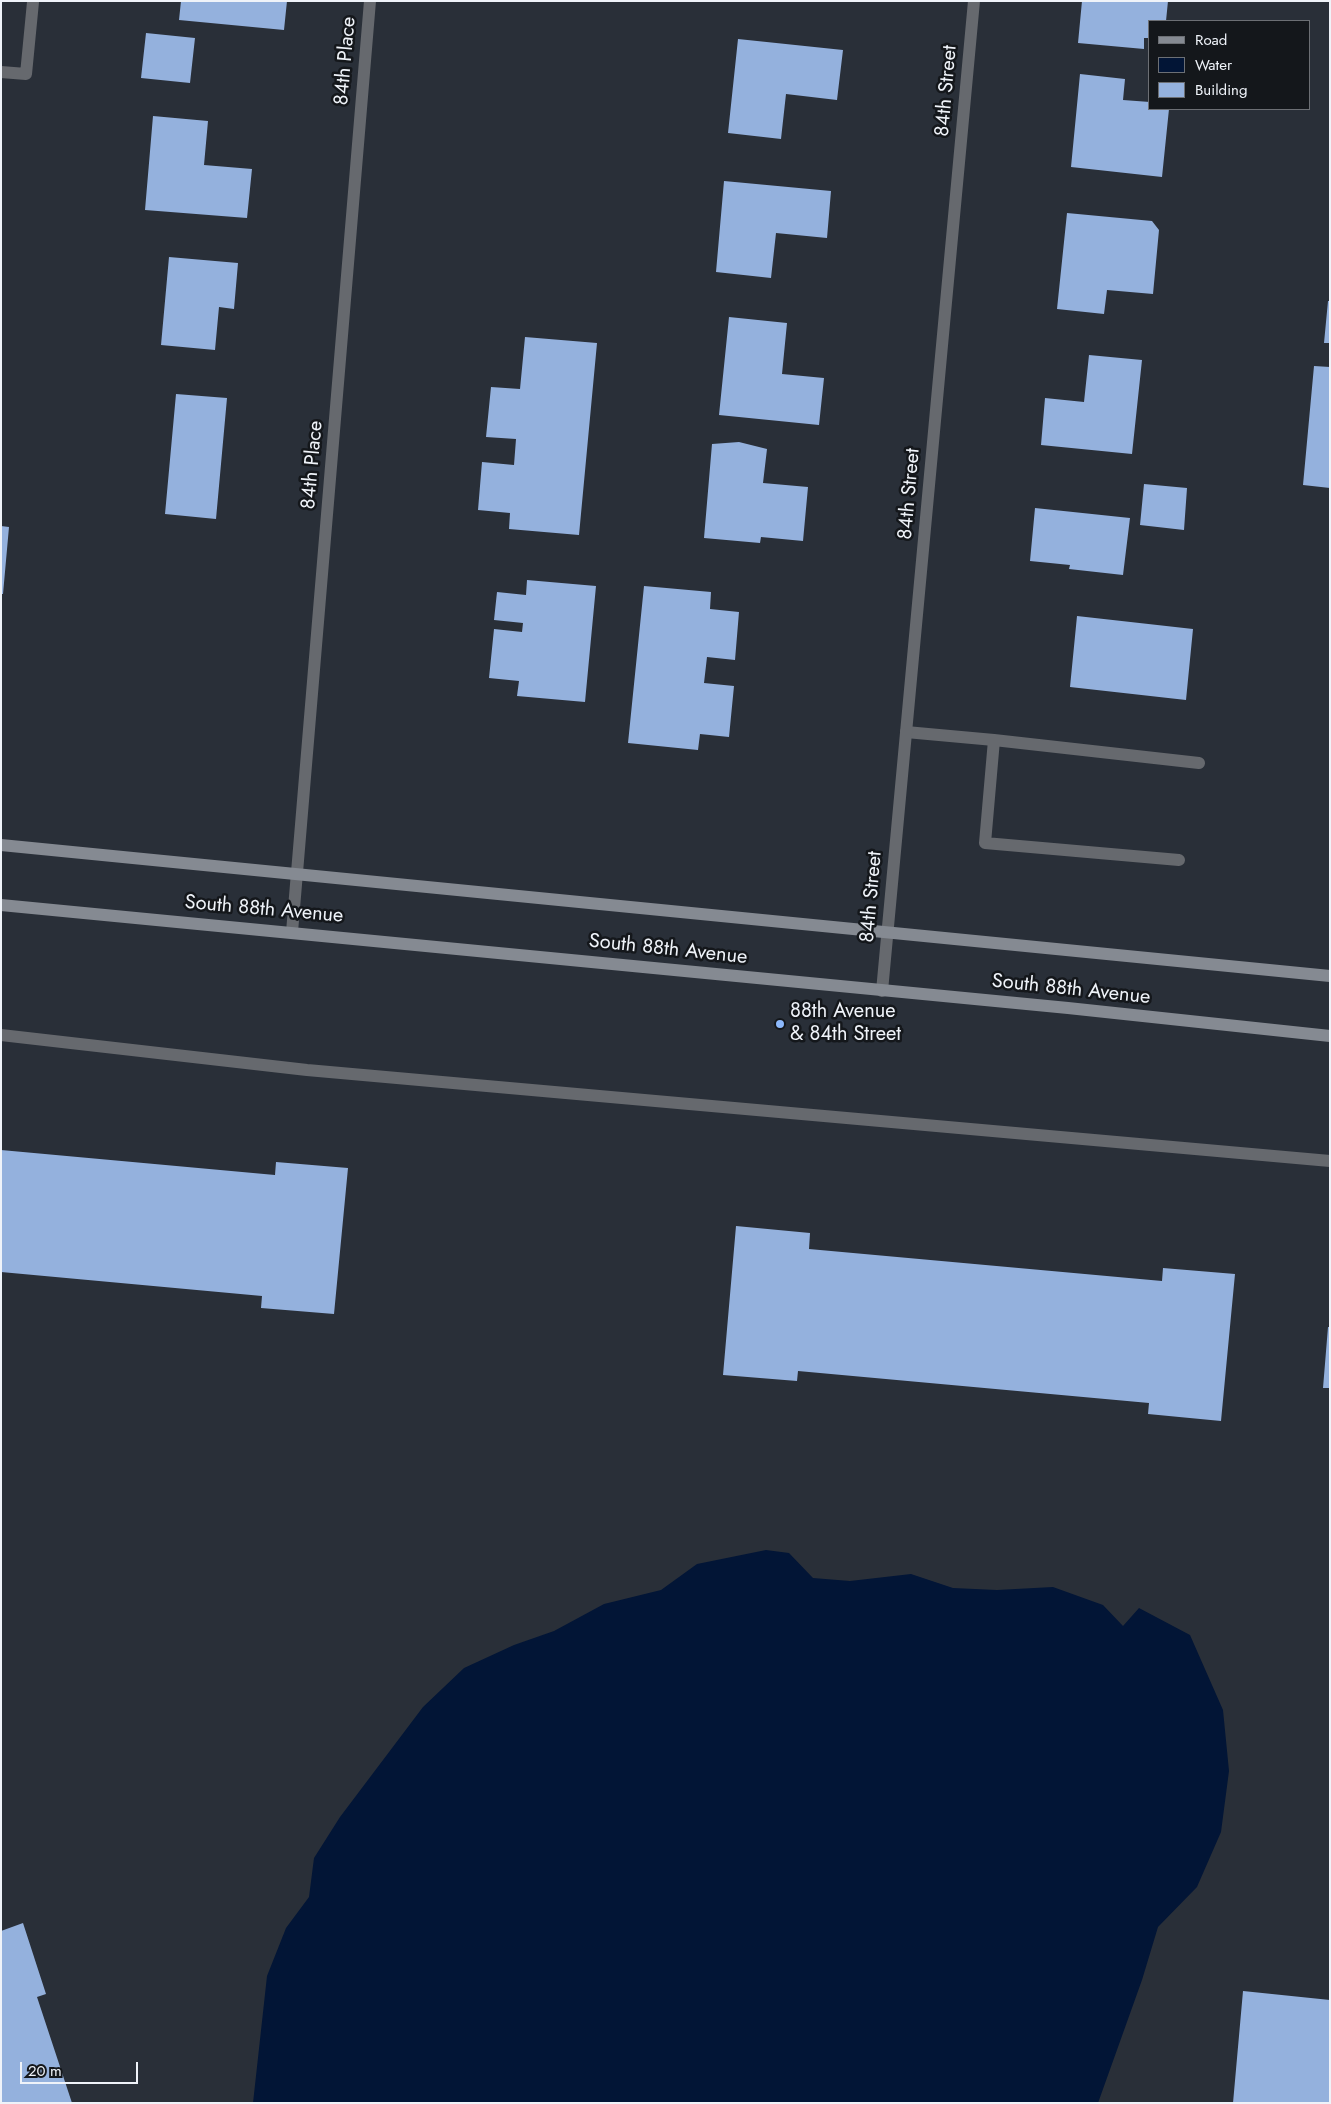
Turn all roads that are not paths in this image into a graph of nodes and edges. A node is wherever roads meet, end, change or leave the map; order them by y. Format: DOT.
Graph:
graph roads {
  1 [pos="370,1"];
  2 [pos="974,1"];
  3 [pos="33,2"];
  4 [pos="1,72"];
  5 [pos="906,732"];
  6 [pos="994,740"];
  7 [pos="1198,763"];
  8 [pos="1,845"];
  9 [pos="1179,860"];
  10 [pos="297,874"];
  11 [pos="1,905"];
  12 [pos="292,932"];
  13 [pos="888,932"];
  14 [pos="1330,976"];
  15 [pos="882,990"];
  16 [pos="1,1035"];
  17 [pos="1330,1036"];
  18 [pos="1330,1161"];
  1 -- 10 [label="street, 84th Place"];
  2 -- 5 [label="street, 84th Street"];
  3 -- 4 [label="street"];
  5 -- 6 [label="street"];
  5 -- 13 [label="street, 84th Street"];
  6 -- 7 [label="street"];
  6 -- 9 [label="street"];
  8 -- 10 [label="street, South 88th Avenue"];
  10 -- 12 [label="street, 84th Place"];
  10 -- 13 [label="street, South 88th Avenue"];
  11 -- 12 [label="street, South 88th Avenue"];
  12 -- 15 [label="street, South 88th Avenue"];
  13 -- 14 [label="street, South 88th Avenue"];
  13 -- 15 [label="street, 84th Street"];
  15 -- 17 [label="street, South 88th Avenue"];
  16 -- 18 [label="street"];
}
